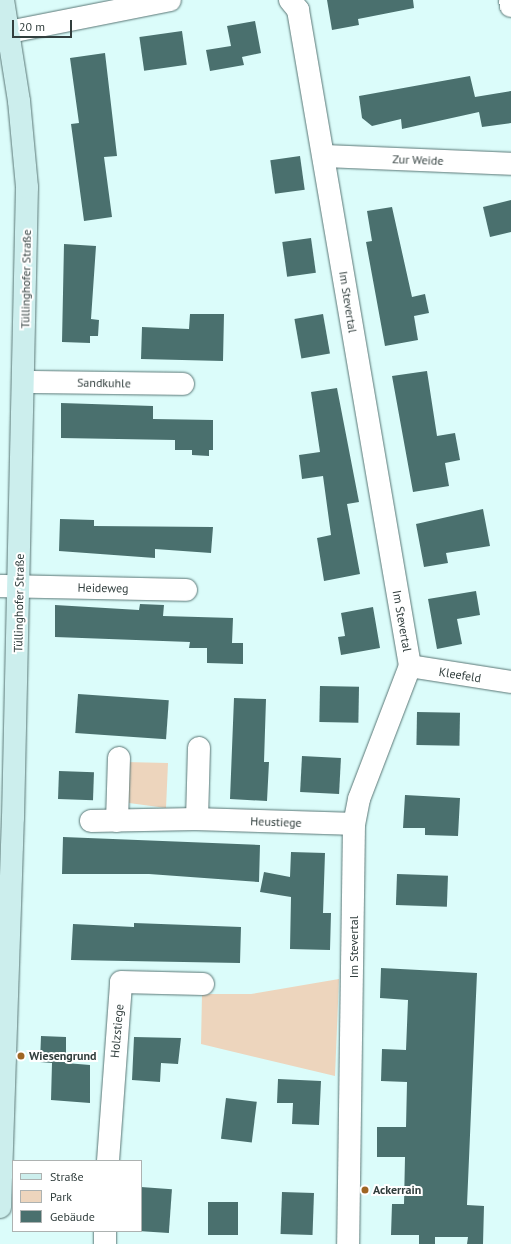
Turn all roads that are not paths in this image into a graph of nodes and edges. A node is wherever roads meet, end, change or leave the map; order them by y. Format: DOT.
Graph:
graph roads {
  1 [pos="3,0"];
  2 [pos="170,0"];
  3 [pos="290,0"];
  4 [pos="510,0"];
  5 [pos="511,6"];
  6 [pos="9,32"];
  7 [pos="324,156"];
  8 [pos="511,164"];
  9 [pos="24,382"];
  10 [pos="183,384"];
  11 [pos="10,586"];
  12 [pos="186,590"];
  13 [pos="410,666"];
  14 [pos="511,682"];
  15 [pos="199,748"];
  16 [pos="119,758"];
  17 [pos="197,819"];
  18 [pos="91,821"];
  19 [pos="117,821"];
  20 [pos="354,824"];
  21 [pos="6,876"];
  22 [pos="203,984"];
  23 [pos="108,1160"];
  24 [pos="0,1207"];
  25 [pos="105,1232"];
  26 [pos="105,1244"];
  27 [pos="348,1244"];
  1 -- 6 [label="main road, Tüllinghofer Straße"];
  2 -- 6 [label="street"];
  3 -- 7 [label="street, Im Stevertal"];
  4 -- 5 [label="street"];
  6 -- 9 [label="main road, Tüllinghofer Straße"];
  7 -- 8 [label="street, Zur Weide"];
  7 -- 13 [label="street, Im Stevertal"];
  9 -- 10 [label="street, Sandkuhle"];
  9 -- 11 [label="main road, Tüllinghofer Straße"];
  11 -- 12 [label="street, Heideweg"];
  11 -- 21 [label="main road, Tüllinghofer Straße"];
  13 -- 14 [label="street, Kleefeld"];
  13 -- 20 [label="street, Im Stevertal"];
  15 -- 17 [label="street"];
  16 -- 19 [label="street"];
  17 -- 19 [label="street, Heustiege"];
  17 -- 20 [label="street, Heustiege"];
  18 -- 19 [label="street, Heustiege"];
  20 -- 27 [label="street, Im Stevertal"];
  21 -- 24 [label="main road, Tüllinghofer Straße"];
  22 -- 23 [label="street, Holzstiege"];
  25 -- 26 [label="street"];
}
